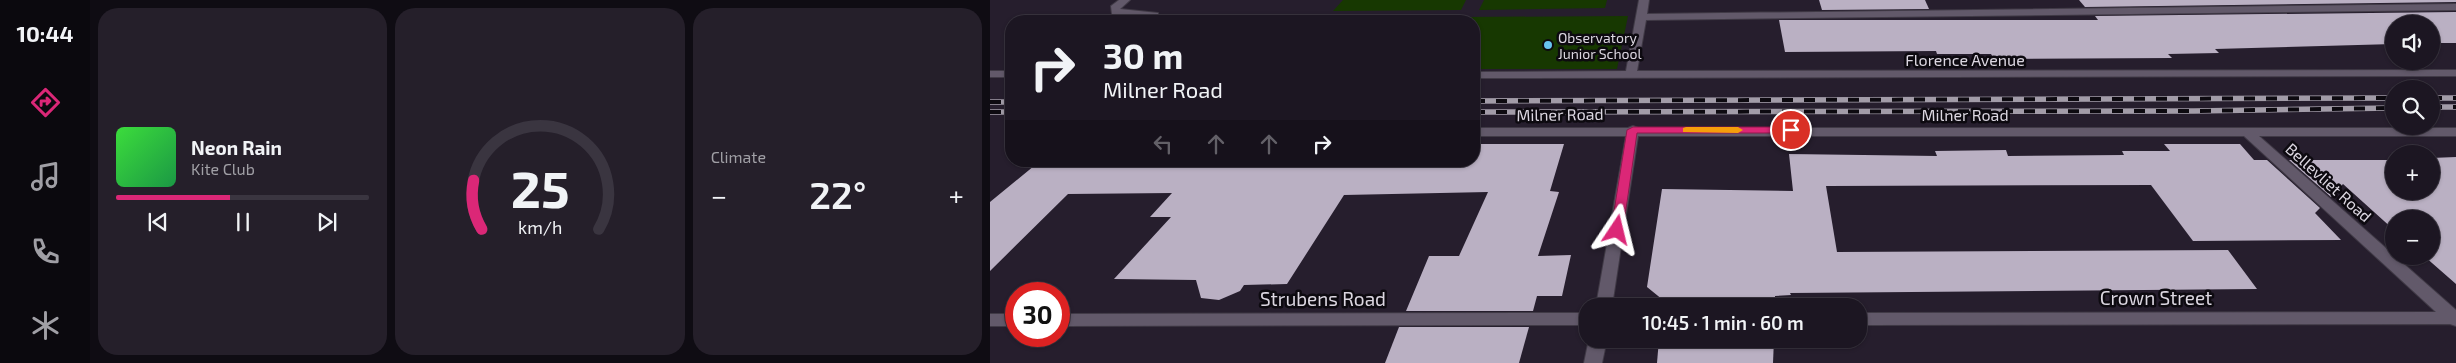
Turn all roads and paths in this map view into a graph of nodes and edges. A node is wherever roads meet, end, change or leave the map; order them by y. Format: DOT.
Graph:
graph roads {
  1 [pos="1124,0"];
  2 [pos="1644,0"];
  3 [pos="2246,0"];
  4 [pos="2456,7"];
  5 [pos="2260,10"];
  6 [pos="1145,15"];
  7 [pos="1642,17"];
  8 [pos="2456,73"];
  9 [pos="990,74"];
  10 [pos="1005,74"];
  11 [pos="1480,75"];
  12 [pos="1631,76"];
  13 [pos="1633,130"];
  14 [pos="2246,131"];
  15 [pos="1480,132"];
  16 [pos="2456,132"];
  17 [pos="1605,298"];
  18 [pos="1579,319"];
  19 [pos="1867,319"];
  20 [pos="2455,319"];
  21 [pos="990,320"];
  22 [pos="1005,320"];
  23 [pos="1070,320"];
  24 [pos="1596,348"];
  25 [pos="1594,363"];
  1 -- 6 [label="street"];
  2 -- 7 [label="street"];
  3 -- 5 [label="street"];
  4 -- 5 [label="street"];
  5 -- 7 [label="street"];
  7 -- 12 [label="street"];
  8 -- 12 [label="street, Florence Avenue"];
  9 -- 10 [label="street"];
  11 -- 12 [label="street, Florence Avenue"];
  13 -- 14 [label="street, Milner Road"];
  13 -- 15 [label="street, Milner Road"];
  13 -- 17 [label="street"];
  14 -- 16 [label="street, Milner Road"];
  14 -- 20 [label="street, Bellevliet Road"];
  18 -- 23 [label="street, Strubens Road"];
  19 -- 20 [label="street, Crown Street"];
  21 -- 22 [label="street"];
  24 -- 25 [label="street"];
}
